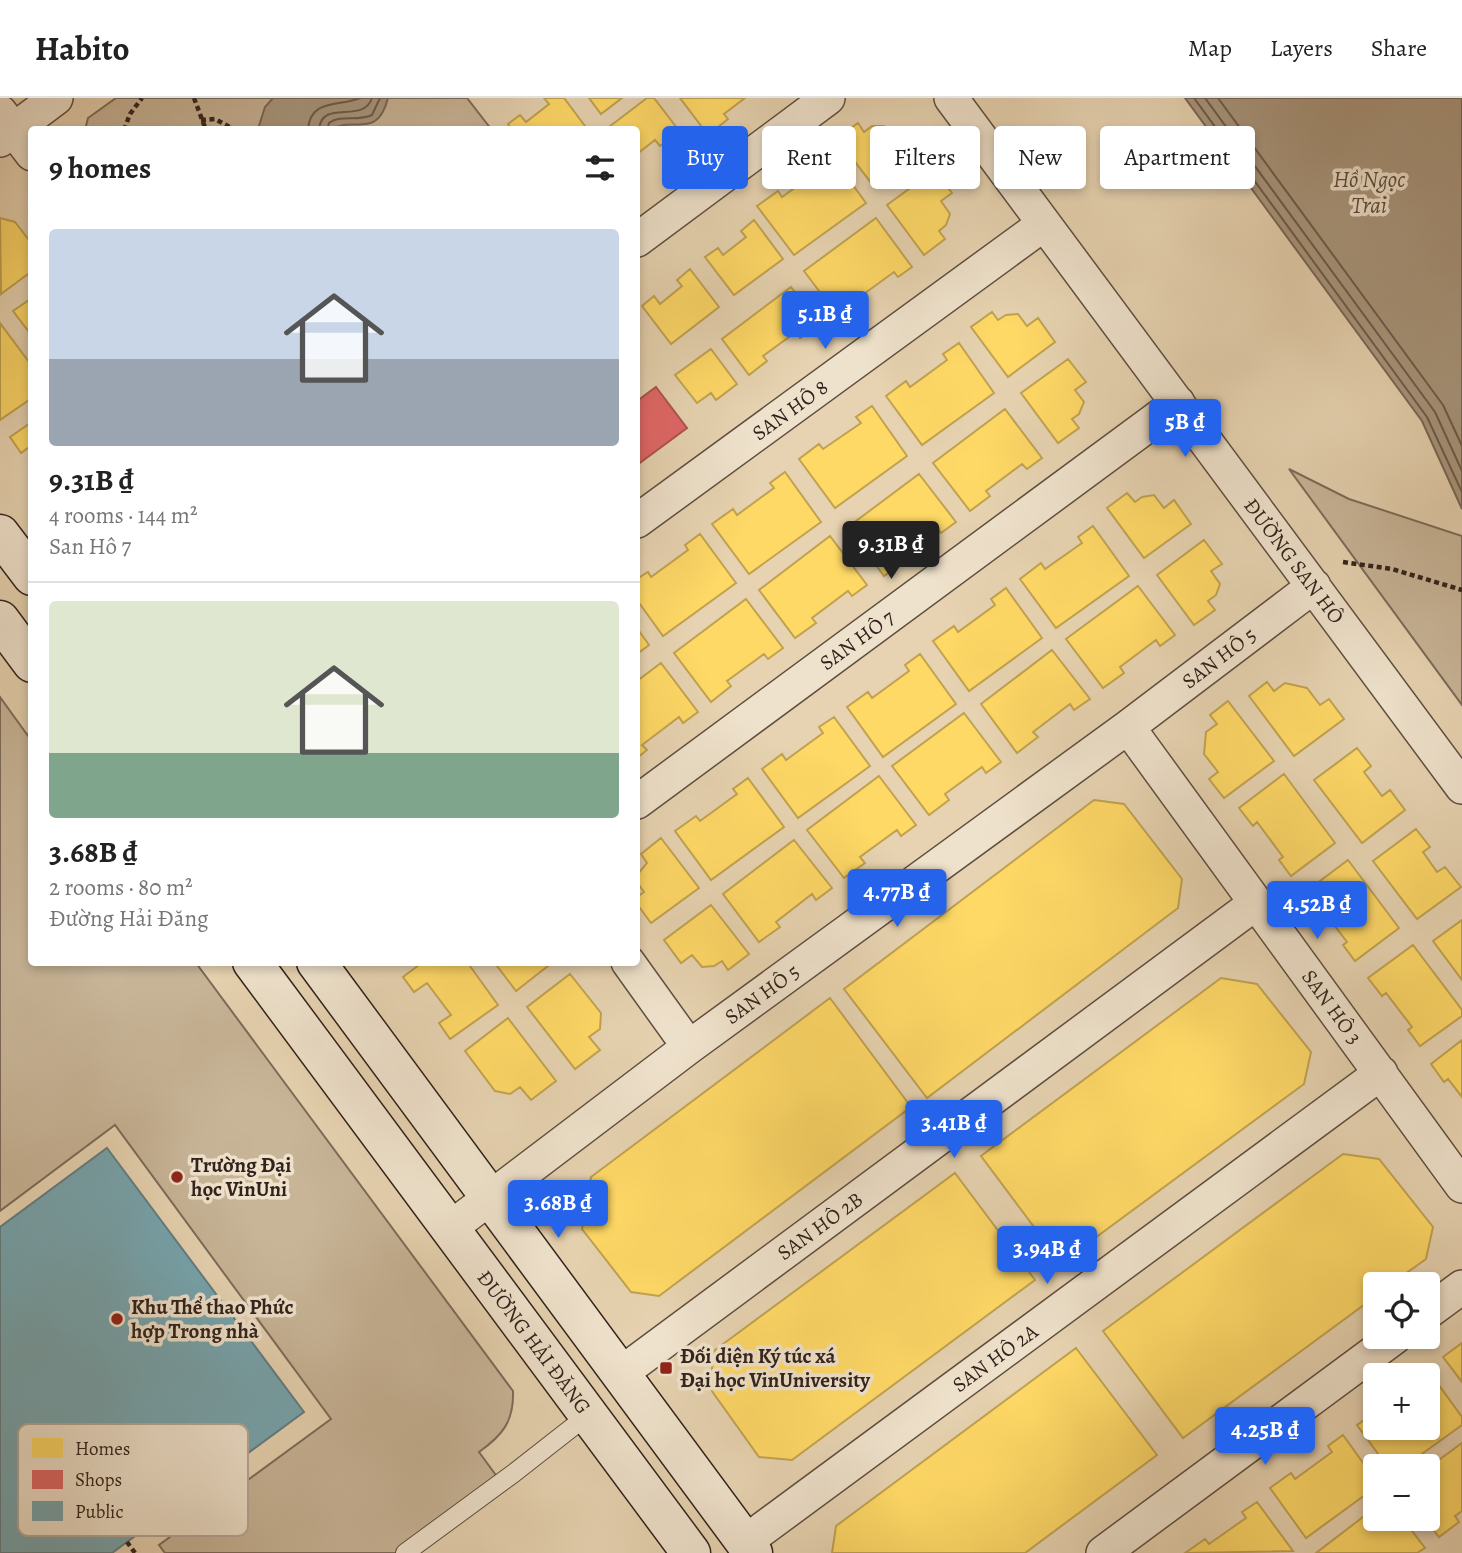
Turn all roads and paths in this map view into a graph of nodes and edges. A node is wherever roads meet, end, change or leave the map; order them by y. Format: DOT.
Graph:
graph roads {
  1 [pos="56,98"];
  2 [pos="142,98"];
  3 [pos="194,98"];
  4 [pos="828,98"];
  5 [pos="951,98"];
  6 [pos="201,120"];
  7 [pos="126,126"];
  8 [pos="203,126"];
  9 [pos="227,126"];
  10 [pos="11,134"];
  11 [pos="1044,224"];
  12 [pos="640,238"];
  13 [pos="1178,403"];
  14 [pos="640,519"];
  15 [pos="0,534"];
  16 [pos="1343,562"];
  17 [pos="28,571"];
  18 [pos="1314,586"];
  19 [pos="1462,590"];
  20 [pos="0,620"];
  21 [pos="28,658"];
  22 [pos="1128,727"];
  23 [pos="1462,788"];
  24 [pos="640,800"];
  25 [pos="1256,903"];
  26 [pos="255,966"];
  27 [pos="319,966"];
  28 [pos="631,966"];
  29 [pos="689,1047"];
  30 [pos="1381,1073"];
  31 [pos="1462,1186"];
  32 [pos="491,1199"];
  33 [pos="449,1229"];
  34 [pos="1462,1287"];
  35 [pos="1440,1303"];
  36 [pos="1379,1349"];
  37 [pos="620,1374"];
  38 [pos="588,1415"];
  39 [pos="127,1542"];
  40 [pos="427,1546"];
  41 [pos="749,1548"];
  42 [pos="135,1553"];
  43 [pos="405,1553"];
  44 [pos="691,1553"];
  45 [pos="1103,1553"];
  1 -- 10 [label="street"];
  2 -- 7 [label="path"];
  3 -- 6 [label="path"];
  4 -- 12 [label="street"];
  5 -- 11 [label="street, ĐƯỜNG SAN HÔ"];
  6 -- 8 [label="path"];
  6 -- 9 [label="path"];
  11 -- 13 [label="street, ĐƯỜNG SAN HÔ"];
  11 -- 14 [label="street, SAN HÔ 8"];
  13 -- 18 [label="street, ĐƯỜNG SAN HÔ"];
  13 -- 24 [label="street, SAN HÔ 7"];
  15 -- 17 [label="street"];
  16 -- 19 [label="path"];
  18 -- 22 [label="street, SAN HÔ 5"];
  18 -- 23 [label="street, ĐƯỜNG SAN HÔ"];
  20 -- 21 [label="street"];
  22 -- 25 [label="street, SAN HÔ 3"];
  22 -- 29 [label="street, SAN HÔ 5"];
  25 -- 30 [label="street, SAN HÔ 3"];
  25 -- 37 [label="street, SAN HÔ 2B"];
  26 -- 33 [label="street, ĐƯỜNG HẢI ĐĂNG"];
  27 -- 32 [label="street"];
  28 -- 29 [label="street"];
  29 -- 32 [label="street, SAN HÔ 5"];
  30 -- 31 [label="street, SAN HÔ 3"];
  30 -- 41 [label="street, SAN HÔ 2A"];
  32 -- 33 [label="street, SAN HÔ 5"];
  32 -- 37 [label="street"];
  33 -- 38 [label="street, ĐƯỜNG HẢI ĐĂNG"];
  34 -- 35 [label="street"];
  36 -- 45 [label="street"];
  37 -- 41 [label="street"];
  38 -- 40 [label="lane"];
  38 -- 44 [label="street, ĐƯỜNG HẢI ĐĂNG"];
  39 -- 42 [label="path"];
  40 -- 43 [label="lane"];
}
